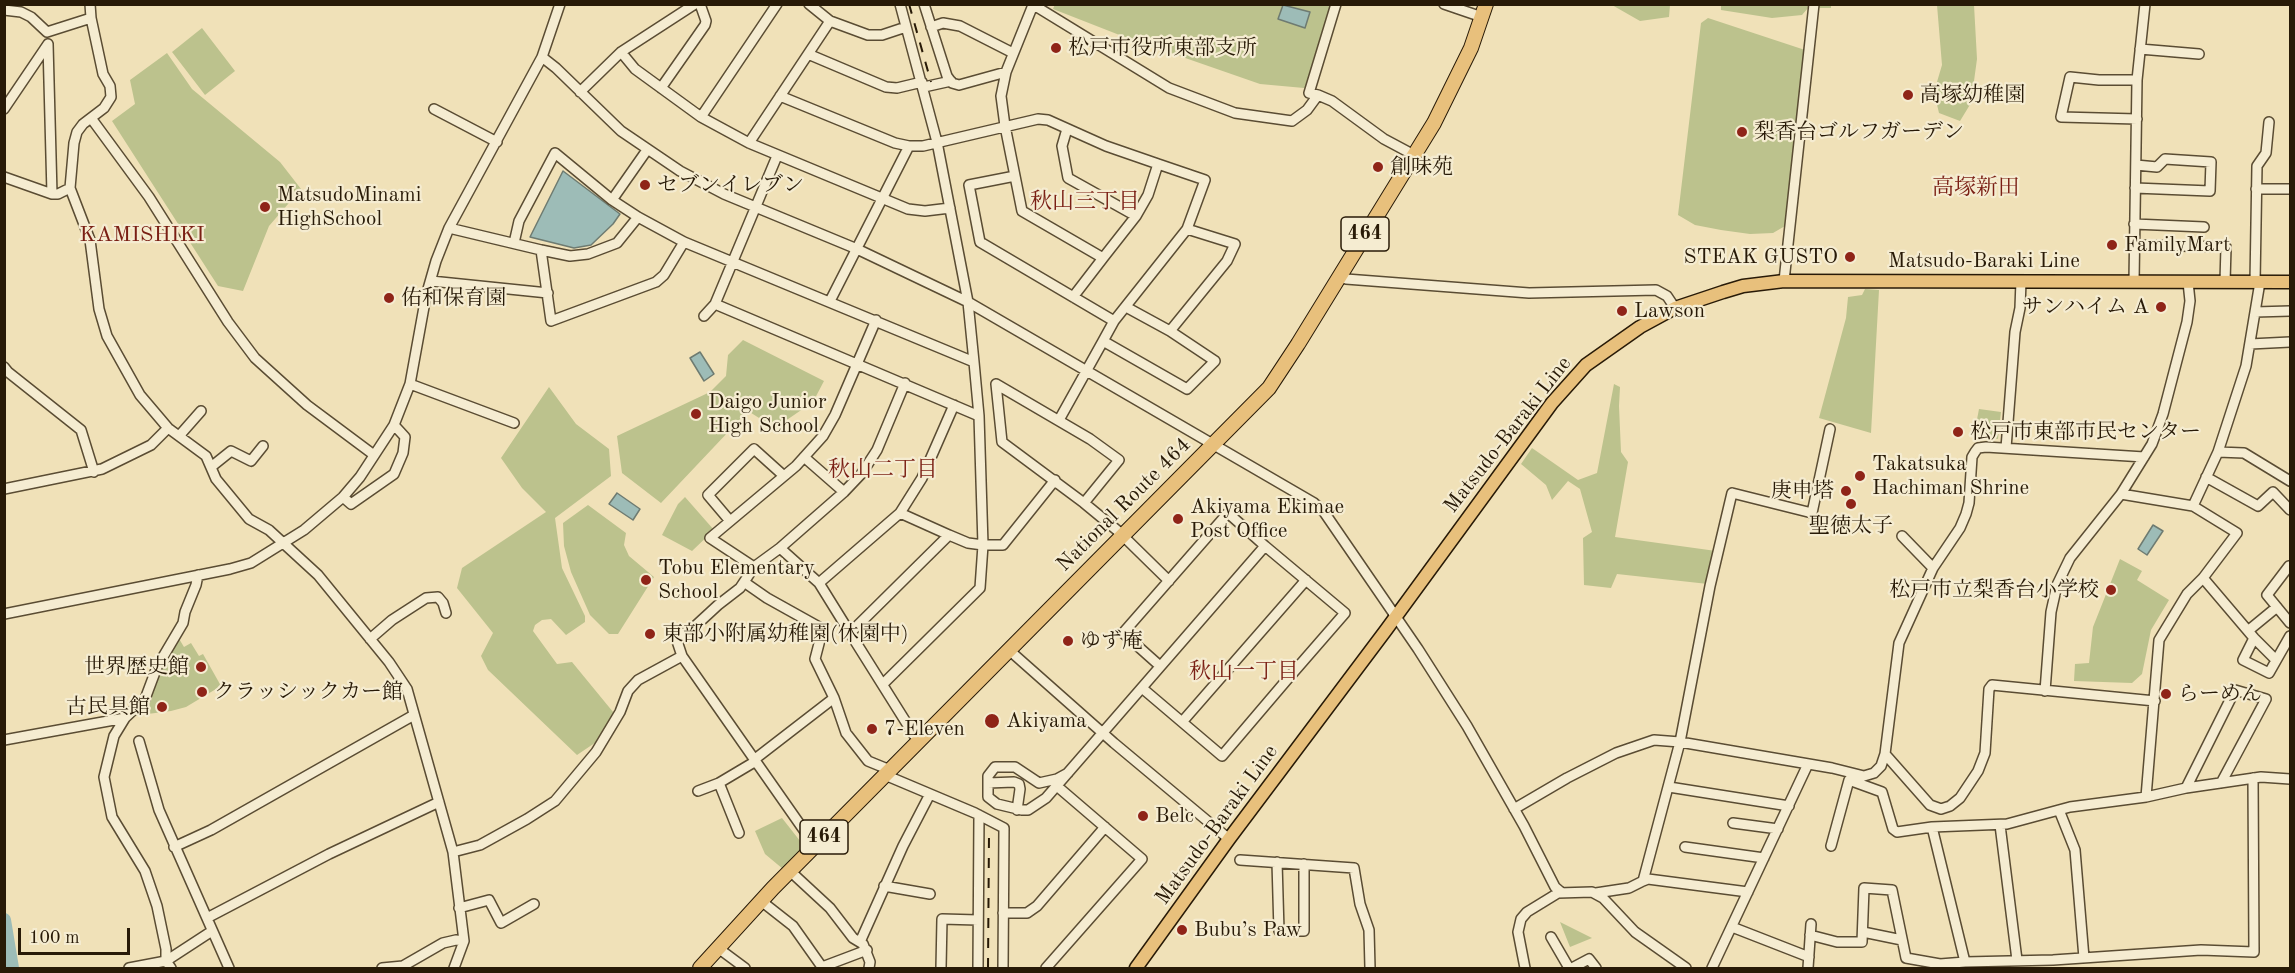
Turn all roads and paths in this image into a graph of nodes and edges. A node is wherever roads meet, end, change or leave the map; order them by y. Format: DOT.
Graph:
graph roads {
  1 [pos="90,4"];
  2 [pos="560,4"];
  3 [pos="695,4"];
  4 [pos="700,4"];
  5 [pos="777,4"];
  6 [pos="809,4"];
  7 [pos="900,4"];
  8 [pos="924,4"];
  9 [pos="1033,4"];
  10 [pos="1336,4"];
  11 [pos="1444,4"];
  12 [pos="1814,4"];
  13 [pos="2145,4"];
  14 [pos="4,10"];
  15 [pos="1484,11"];
  16 [pos="91,18"];
  17 [pos="830,21"];
  18 [pos="906,27"];
  19 [pos="931,27"];
  20 [pos="47,32"];
  21 [pos="48,44"];
  22 [pos="2140,49"];
  23 [pos="621,52"];
  24 [pos="1013,53"];
  25 [pos="808,54"];
  26 [pos="2199,54"];
  27 [pos="542,57"];
  28 [pos="1006,72"];
  29 [pos="2137,80"];
  30 [pos="951,81"];
  31 [pos="923,84"];
  32 [pos="661,88"];
  33 [pos="580,92"];
  34 [pos="1318,95"];
  35 [pos="780,96"];
  36 [pos="4,109"];
  37 [pos="434,110"];
  38 [pos="701,117"];
  39 [pos="91,118"];
  40 [pos="2137,119"];
  41 [pos="2269,122"];
  42 [pos="1005,126"];
  43 [pos="1067,129"];
  44 [pos="496,142"];
  45 [pos="937,142"];
  46 [pos="749,143"];
  47 [pos="909,146"];
  48 [pos="647,150"];
  49 [pos="1414,155"];
  50 [pos="777,156"];
  51 [pos="1158,164"];
  52 [pos="2136,165"];
  53 [pos="1015,176"];
  54 [pos="4,177"];
  55 [pos="70,188"];
  56 [pos="2135,189"];
  57 [pos="2256,189"];
  58 [pos="2290,189"];
  59 [pos="52,194"];
  60 [pos="883,198"];
  61 [pos="612,200"];
  62 [pos="756,207"];
  63 [pos="951,208"];
  64 [pos="1136,216"];
  65 [pos="638,217"];
  66 [pos="2134,224"];
  67 [pos="2204,227"];
  68 [pos="449,228"];
  69 [pos="1187,229"];
  70 [pos="684,242"];
  71 [pos="514,243"];
  72 [pos="2134,245"];
  73 [pos="857,249"];
  74 [pos="541,250"];
  75 [pos="1103,258"];
  76 [pos="733,262"];
  77 [pos="1340,276"];
  78 [pos="430,281"];
  79 [pos="1784,281"];
  80 [pos="2021,281"];
  81 [pos="2134,282"];
  82 [pos="2188,282"];
  83 [pos="2225,282"];
  84 [pos="2258,282"];
  85 [pos="2290,282"];
  86 [pos="548,293"];
  87 [pos="1073,297"];
  88 [pos="830,301"];
  89 [pos="968,302"];
  90 [pos="715,304"];
  91 [pos="1126,307"];
  92 [pos="1675,308"];
  93 [pos="2290,311"];
  94 [pos="2255,312"];
  95 [pos="704,316"];
  96 [pos="876,320"];
  97 [pos="1114,321"];
  98 [pos="1170,331"];
  99 [pos="1103,341"];
  100 [pos="2290,342"];
  101 [pos="2250,344"];
  102 [pos="974,362"];
  103 [pos="857,363"];
  104 [pos="4,367"];
  105 [pos="1087,371"];
  106 [pos="905,383"];
  107 [pos="410,384"];
  108 [pos="954,405"];
  109 [pos="201,411"];
  110 [pos="979,416"];
  111 [pos="1059,420"];
  112 [pos="514,423"];
  113 [pos="394,425"];
  114 [pos="168,428"];
  115 [pos="1830,429"];
  116 [pos="179,436"];
  117 [pos="1214,445"];
  118 [pos="263,446"];
  119 [pos="2006,448"];
  120 [pos="2218,452"];
  121 [pos="374,455"];
  122 [pos="2144,457"];
  123 [pos="804,458"];
  124 [pos="211,467"];
  125 [pos="94,472"];
  126 [pos="784,476"];
  127 [pos="2206,477"];
  128 [pos="1055,480"];
  129 [pos="2290,481"];
  130 [pos="4,489"];
  131 [pos="844,492"];
  132 [pos="2121,494"];
  133 [pos="343,497"];
  134 [pos="1084,504"];
  135 [pos="2193,506"];
  136 [pos="2290,510"];
  137 [pos="900,513"];
  138 [pos="730,521"];
  139 [pos="949,535"];
  140 [pos="1123,536"];
  141 [pos="1902,536"];
  142 [pos="283,544"];
  143 [pos="983,545"];
  144 [pos="1265,546"];
  145 [pos="780,548"];
  146 [pos="2289,566"];
  147 [pos="754,567"];
  148 [pos="1933,568"];
  149 [pos="198,575"];
  150 [pos="2203,578"];
  151 [pos="1169,580"];
  152 [pos="1306,580"];
  153 [pos="744,582"];
  154 [pos="819,582"];
  155 [pos="2277,607"];
  156 [pos="446,613"];
  157 [pos="4,614"];
  158 [pos="1396,617"];
  159 [pos="2290,623"];
  160 [pos="850,633"];
  161 [pos="2252,634"];
  162 [pos="2290,636"];
  163 [pos="370,639"];
  164 [pos="1009,650"];
  165 [pos="682,656"];
  166 [pos="2276,660"];
  167 [pos="1160,666"];
  168 [pos="883,684"];
  169 [pos="1142,688"];
  170 [pos="2044,691"];
  171 [pos="834,698"];
  172 [pos="2155,701"];
  173 [pos="414,715"];
  174 [pos="125,718"];
  175 [pos="1182,722"];
  176 [pos="1102,732"];
  177 [pos="921,737"];
  178 [pos="4,740"];
  179 [pos="139,741"];
  180 [pos="1680,742"];
  181 [pos="1885,754"];
  182 [pos="755,760"];
  183 [pos="1808,764"];
  184 [pos="887,772"];
  185 [pos="1068,772"];
  186 [pos="1850,777"];
  187 [pos="2253,778"];
  188 [pos="2290,779"];
  189 [pos="719,783"];
  190 [pos="988,783"];
  191 [pos="1036,783"];
  192 [pos="2221,783"];
  193 [pos="1058,787"];
  194 [pos="1669,787"];
  195 [pos="2186,788"];
  196 [pos="698,791"];
  197 [pos="930,794"];
  198 [pos="2146,797"];
  199 [pos="440,802"];
  200 [pos="1036,805"];
  201 [pos="1789,806"];
  202 [pos="1514,809"];
  203 [pos="1017,810"];
  204 [pos="2059,810"];
  205 [pos="979,815"];
  206 [pos="1733,823"];
  207 [pos="2000,825"];
  208 [pos="1105,827"];
  209 [pos="1932,827"];
  210 [pos="1778,829"];
  211 [pos="739,833"];
  212 [pos="1229,839"];
  213 [pos="815,846"];
  214 [pos="1831,846"];
  215 [pos="174,847"];
  216 [pos="1685,848"];
  217 [pos="453,852"];
  218 [pos="1764,858"];
  219 [pos="1239,860"];
  220 [pos="1277,862"];
  221 [pos="1304,864"];
  222 [pos="790,871"];
  223 [pos="1643,881"];
  224 [pos="884,886"];
  225 [pos="1748,892"];
  226 [pos="1562,893"];
  227 [pos="1596,893"];
  228 [pos="930,894"];
  229 [pos="762,899"];
  230 [pos="534,904"];
  231 [pos="459,908"];
  232 [pos="1003,913"];
  233 [pos="207,918"];
  234 [pos="978,920"];
  235 [pos="1811,924"];
  236 [pos="1732,927"];
  237 [pos="212,931"];
  238 [pos="1863,932"];
  239 [pos="1810,935"];
  240 [pos="1551,937"];
  241 [pos="1902,940"];
  242 [pos="464,941"];
  243 [pos="860,942"];
  244 [pos="718,948"];
  245 [pos="867,950"];
  246 [pos="1809,957"];
  247 [pos="2084,957"];
  248 [pos="2017,960"];
  249 [pos="1965,962"];
  250 [pos="169,965"];
  251 [pos="1941,966"];
  252 [pos="129,969"];
  253 [pos="229,969"];
  254 [pos="382,969"];
  255 [pos="454,969"];
  256 [pos="700,969"];
  257 [pos="745,969"];
  258 [pos="869,969"];
  259 [pos="941,969"];
  260 [pos="978,969"];
  261 [pos="1003,969"];
  262 [pos="1046,969"];
  263 [pos="1136,969"];
  264 [pos="1370,969"];
  265 [pos="1525,969"];
  266 [pos="1571,969"];
  267 [pos="1596,969"];
  268 [pos="1686,969"];
  269 [pos="1712,969"];
  270 [pos="1808,969"];
  1 -- 16 [label="street"];
  2 -- 27 [label="street"];
  3 -- 23 [label="street"];
  4 -- 32 [label="street"];
  5 -- 38 [label="street"];
  6 -- 17 [label="street"];
  7 -- 18 [label="street"];
  8 -- 19 [label="street"];
  9 -- 24 [label="street"];
  9 -- 34 [label="street"];
  10 -- 34 [label="street"];
  11 -- 15 [label="street"];
  12 -- 79 [label="street"];
  13 -- 22 [label="street"];
  14 -- 20 [label="street"];
  15 -- 49 [label="highway, National Route 464 / 464"];
  16 -- 20 [label="street"];
  16 -- 39 [label="street"];
  17 -- 18 [label="street"];
  17 -- 25 [label="street"];
  18 -- 31 [label="street"];
  19 -- 24 [label="street"];
  19 -- 30 [label="street"];
  20 -- 21 [label="street"];
  21 -- 36 [label="street"];
  21 -- 59 [label="street"];
  22 -- 26 [label="street"];
  22 -- 29 [label="street"];
  23 -- 32 [label="street"];
  23 -- 33 [label="street"];
  24 -- 28 [label="street"];
  25 -- 31 [label="street"];
  25 -- 35 [label="street"];
  27 -- 33 [label="street"];
  27 -- 44 [label="street"];
  28 -- 30 [label="street"];
  28 -- 42 [label="street"];
  29 -- 40 [label="street"];
  29 -- 40 [label="street"];
  30 -- 31 [label="street"];
  31 -- 45 [label="street"];
  32 -- 38 [label="street"];
  33 -- 48 [label="street"];
  34 -- 49 [label="street"];
  35 -- 46 [label="street"];
  35 -- 47 [label="street"];
  37 -- 44 [label="street"];
  38 -- 46 [label="street"];
  39 -- 55 [label="street"];
  39 -- 121 [label="street"];
  40 -- 52 [label="street"];
  41 -- 57 [label="street"];
  42 -- 43 [label="street"];
  42 -- 45 [label="street"];
  42 -- 53 [label="street"];
  43 -- 51 [label="street"];
  43 -- 64 [label="street"];
  44 -- 68 [label="street"];
  45 -- 47 [label="street"];
  45 -- 63 [label="street"];
  46 -- 50 [label="street"];
  47 -- 60 [label="street"];
  48 -- 61 [label="street"];
  48 -- 62 [label="street"];
  49 -- 77 [label="highway, National Route 464 / 464"];
  50 -- 60 [label="street"];
  50 -- 62 [label="street"];
  51 -- 64 [label="street"];
  51 -- 69 [label="street"];
  52 -- 56 [label="street"];
  52 -- 56 [label="street"];
  53 -- 75 [label="street"];
  53 -- 87 [label="street"];
  54 -- 59 [label="street"];
  55 -- 59 [label="street"];
  55 -- 114 [label="street"];
  56 -- 66 [label="street"];
  57 -- 58 [label="street"];
  57 -- 84 [label="street"];
  60 -- 63 [label="street"];
  60 -- 73 [label="street"];
  61 -- 65 [label="street"];
  61 -- 71 [label="street"];
  62 -- 73 [label="street"];
  62 -- 76 [label="street"];
  63 -- 89 [label="street"];
  64 -- 75 [label="street"];
  65 -- 70 [label="street"];
  65 -- 74 [label="street"];
  66 -- 67 [label="street"];
  66 -- 72 [label="street"];
  68 -- 71 [label="street"];
  68 -- 78 [label="street"];
  69 -- 91 [label="street"];
  69 -- 98 [label="street"];
  70 -- 76 [label="street"];
  70 -- 86 [label="street"];
  71 -- 74 [label="street"];
  72 -- 81 [label="street"];
  72 -- 83 [label="street"];
  73 -- 88 [label="street"];
  73 -- 89 [label="street"];
  74 -- 86 [label="street"];
  75 -- 87 [label="street"];
  76 -- 88 [label="street"];
  76 -- 90 [label="street"];
  77 -- 92 [label="street"];
  77 -- 117 [label="highway, National Route 464 / 464"];
  78 -- 86 [label="street"];
  78 -- 107 [label="street"];
  79 -- 80 [label="main road, Matsudo-Baraki Line"];
  79 -- 92 [label="main road, Matsudo-Baraki Line"];
  80 -- 81 [label="main road, Matsudo-Baraki Line"];
  80 -- 119 [label="street"];
  81 -- 82 [label="main road, Matsudo-Baraki Line"];
  82 -- 83 [label="main road, Matsudo-Baraki Line"];
  82 -- 122 [label="street"];
  83 -- 84 [label="main road, Matsudo-Baraki Line"];
  84 -- 85 [label="main road, Matsudo-Baraki Line"];
  84 -- 94 [label="street"];
  87 -- 97 [label="street"];
  88 -- 96 [label="street"];
  89 -- 102 [label="street"];
  89 -- 105 [label="street"];
  90 -- 95 [label="street"];
  90 -- 103 [label="street"];
  91 -- 97 [label="street"];
  91 -- 98 [label="street"];
  92 -- 158 [label="main road, Matsudo-Baraki Line"];
  93 -- 94 [label="street"];
  94 -- 101 [label="street"];
  96 -- 102 [label="street"];
  96 -- 103 [label="street"];
  97 -- 99 [label="street"];
  98 -- 99 [label="street"];
  99 -- 105 [label="street"];
  100 -- 101 [label="street"];
  101 -- 120 [label="street"];
  102 -- 110 [label="street"];
  103 -- 106 [label="street"];
  103 -- 123 [label="street"];
  104 -- 125 [label="street"];
  105 -- 111 [label="street"];
  105 -- 117 [label="street"];
  106 -- 108 [label="street"];
  106 -- 131 [label="street"];
  107 -- 112 [label="street"];
  107 -- 113 [label="street"];
  108 -- 110 [label="street"];
  108 -- 137 [label="street"];
  109 -- 116 [label="street"];
  110 -- 143 [label="street"];
  111 -- 128 [label="street"];
  111 -- 134 [label="street"];
  113 -- 121 [label="street"];
  113 -- 133 [label="street"];
  114 -- 116 [label="street"];
  114 -- 125 [label="street"];
  115 -- 180 [label="street"];
  116 -- 124 [label="street"];
  117 -- 140 [label="highway, National Route 464 / 464"];
  117 -- 158 [label="street"];
  118 -- 124 [label="street"];
  119 -- 122 [label="street"];
  119 -- 148 [label="street"];
  120 -- 127 [label="street"];
  120 -- 129 [label="street"];
  121 -- 133 [label="street"];
  122 -- 132 [label="street"];
  123 -- 126 [label="street"];
  123 -- 131 [label="street"];
  124 -- 142 [label="street"];
  125 -- 130 [label="street"];
  126 -- 138 [label="street"];
  126 -- 138 [label="street"];
  127 -- 135 [label="street"];
  127 -- 136 [label="street"];
  128 -- 134 [label="street"];
  128 -- 143 [label="street"];
  131 -- 145 [label="street"];
  132 -- 135 [label="street"];
  132 -- 170 [label="street"];
  133 -- 142 [label="street"];
  134 -- 140 [label="street"];
  135 -- 150 [label="street"];
  137 -- 139 [label="street"];
  137 -- 154 [label="street"];
  138 -- 147 [label="street"];
  139 -- 143 [label="street"];
  139 -- 160 [label="street"];
  140 -- 151 [label="street"];
  140 -- 164 [label="highway, National Route 464 / 464"];
  141 -- 148 [label="street"];
  142 -- 149 [label="street"];
  142 -- 163 [label="street"];
  143 -- 168 [label="street"];
  144 -- 151 [label="street"];
  144 -- 152 [label="street"];
  144 -- 167 [label="street"];
  145 -- 147 [label="street"];
  145 -- 154 [label="street"];
  146 -- 155 [label="street"];
  147 -- 153 [label="street"];
  148 -- 181 [label="street"];
  149 -- 157 [label="street"];
  149 -- 174 [label="street"];
  150 -- 161 [label="street"];
  150 -- 172 [label="street"];
  151 -- 167 [label="street"];
  152 -- 175 [label="street"];
  152 -- 175 [label="street"];
  153 -- 165 [label="street"];
  153 -- 171 [label="street"];
  154 -- 160 [label="street"];
  155 -- 159 [label="street"];
  155 -- 161 [label="street"];
  156 -- 163 [label="street"];
  158 -- 202 [label="street"];
  158 -- 212 [label="main road, Matsudo-Baraki Line"];
  160 -- 168 [label="street"];
  161 -- 166 [label="street"];
  161 -- 166 [label="street"];
  162 -- 166 [label="street"];
  163 -- 173 [label="street"];
  164 -- 176 [label="street"];
  164 -- 177 [label="highway, National Route 464 / 464"];
  165 -- 182 [label="street"];
  165 -- 217 [label="street"];
  167 -- 169 [label="street"];
  168 -- 177 [label="street"];
  169 -- 175 [label="street"];
  169 -- 176 [label="street"];
  170 -- 172 [label="street"];
  170 -- 181 [label="street"];
  171 -- 182 [label="street"];
  171 -- 184 [label="street"];
  172 -- 198 [label="street"];
  173 -- 199 [label="street"];
  173 -- 215 [label="street"];
  174 -- 178 [label="street"];
  174 -- 250 [label="street"];
  176 -- 185 [label="street"];
  176 -- 212 [label="street"];
  177 -- 184 [label="highway, National Route 464 / 464"];
  179 -- 215 [label="street"];
  180 -- 183 [label="street"];
  180 -- 194 [label="street"];
  180 -- 202 [label="street"];
  181 -- 186 [label="street"];
  182 -- 189 [label="street"];
  182 -- 213 [label="street"];
  183 -- 186 [label="street"];
  183 -- 201 [label="street"];
  184 -- 197 [label="street"];
  184 -- 213 [label="highway, National Route 464 / 464"];
  185 -- 191 [label="street"];
  185 -- 193 [label="street"];
  186 -- 209 [label="street"];
  186 -- 214 [label="street"];
  187 -- 188 [label="street"];
  187 -- 192 [label="street"];
  187 -- 247 [label="street"];
  189 -- 196 [label="street"];
  189 -- 211 [label="street"];
  190 -- 191 [label="street"];
  190 -- 203 [label="street"];
  190 -- 203 [label="street"];
  191 -- 200 [label="street"];
  192 -- 195 [label="street"];
  192 -- 195 [label="street"];
  193 -- 200 [label="street"];
  193 -- 208 [label="street"];
  194 -- 201 [label="street"];
  194 -- 223 [label="street"];
  195 -- 198 [label="street"];
  197 -- 205 [label="street"];
  197 -- 224 [label="street"];
  198 -- 204 [label="street"];
  199 -- 217 [label="street"];
  199 -- 233 [label="street"];
  200 -- 203 [label="street"];
  201 -- 210 [label="street"];
  202 -- 226 [label="street"];
  204 -- 207 [label="street"];
  204 -- 247 [label="street"];
  205 -- 232 [label="street"];
  205 -- 234 [label="street"];
  206 -- 210 [label="street"];
  207 -- 209 [label="street"];
  207 -- 248 [label="street"];
  208 -- 232 [label="street"];
  208 -- 262 [label="street"];
  209 -- 249 [label="street"];
  210 -- 218 [label="street"];
  212 -- 263 [label="main road, Matsudo-Baraki Line"];
  213 -- 222 [label="highway, National Route 464 / 464"];
  215 -- 233 [label="street"];
  216 -- 218 [label="street"];
  217 -- 231 [label="street"];
  218 -- 225 [label="street"];
  219 -- 220 [label="street"];
  220 -- 221 [label="street"];
  220 -- 221 [label="street"];
  221 -- 264 [label="street"];
  222 -- 229 [label="highway, National Route 464 / 464"];
  222 -- 243 [label="street"];
  223 -- 225 [label="street"];
  223 -- 227 [label="street"];
  224 -- 228 [label="street"];
  224 -- 243 [label="street"];
  225 -- 236 [label="street"];
  226 -- 227 [label="street"];
  226 -- 265 [label="street"];
  227 -- 268 [label="street"];
  229 -- 244 [label="highway, National Route 464 / 464"];
  229 -- 245 [label="street"];
  230 -- 231 [label="street"];
  231 -- 242 [label="street"];
  232 -- 261 [label="street"];
  233 -- 237 [label="street"];
  234 -- 259 [label="street"];
  234 -- 260 [label="street"];
  235 -- 239 [label="street"];
  236 -- 246 [label="street"];
  236 -- 269 [label="street"];
  237 -- 250 [label="street"];
  237 -- 253 [label="street"];
  238 -- 239 [label="street"];
  238 -- 241 [label="street"];
  238 -- 241 [label="street"];
  239 -- 246 [label="street"];
  240 -- 266 [label="street"];
  241 -- 251 [label="street"];
  242 -- 254 [label="street"];
  242 -- 255 [label="street"];
  243 -- 245 [label="street"];
  244 -- 256 [label="highway, National Route 464 / 464"];
  244 -- 257 [label="street"];
  245 -- 258 [label="street"];
  246 -- 270 [label="street"];
  247 -- 248 [label="street"];
  248 -- 249 [label="street"];
  249 -- 251 [label="street"];
  250 -- 252 [label="street"];
  266 -- 267 [label="street"];
}
